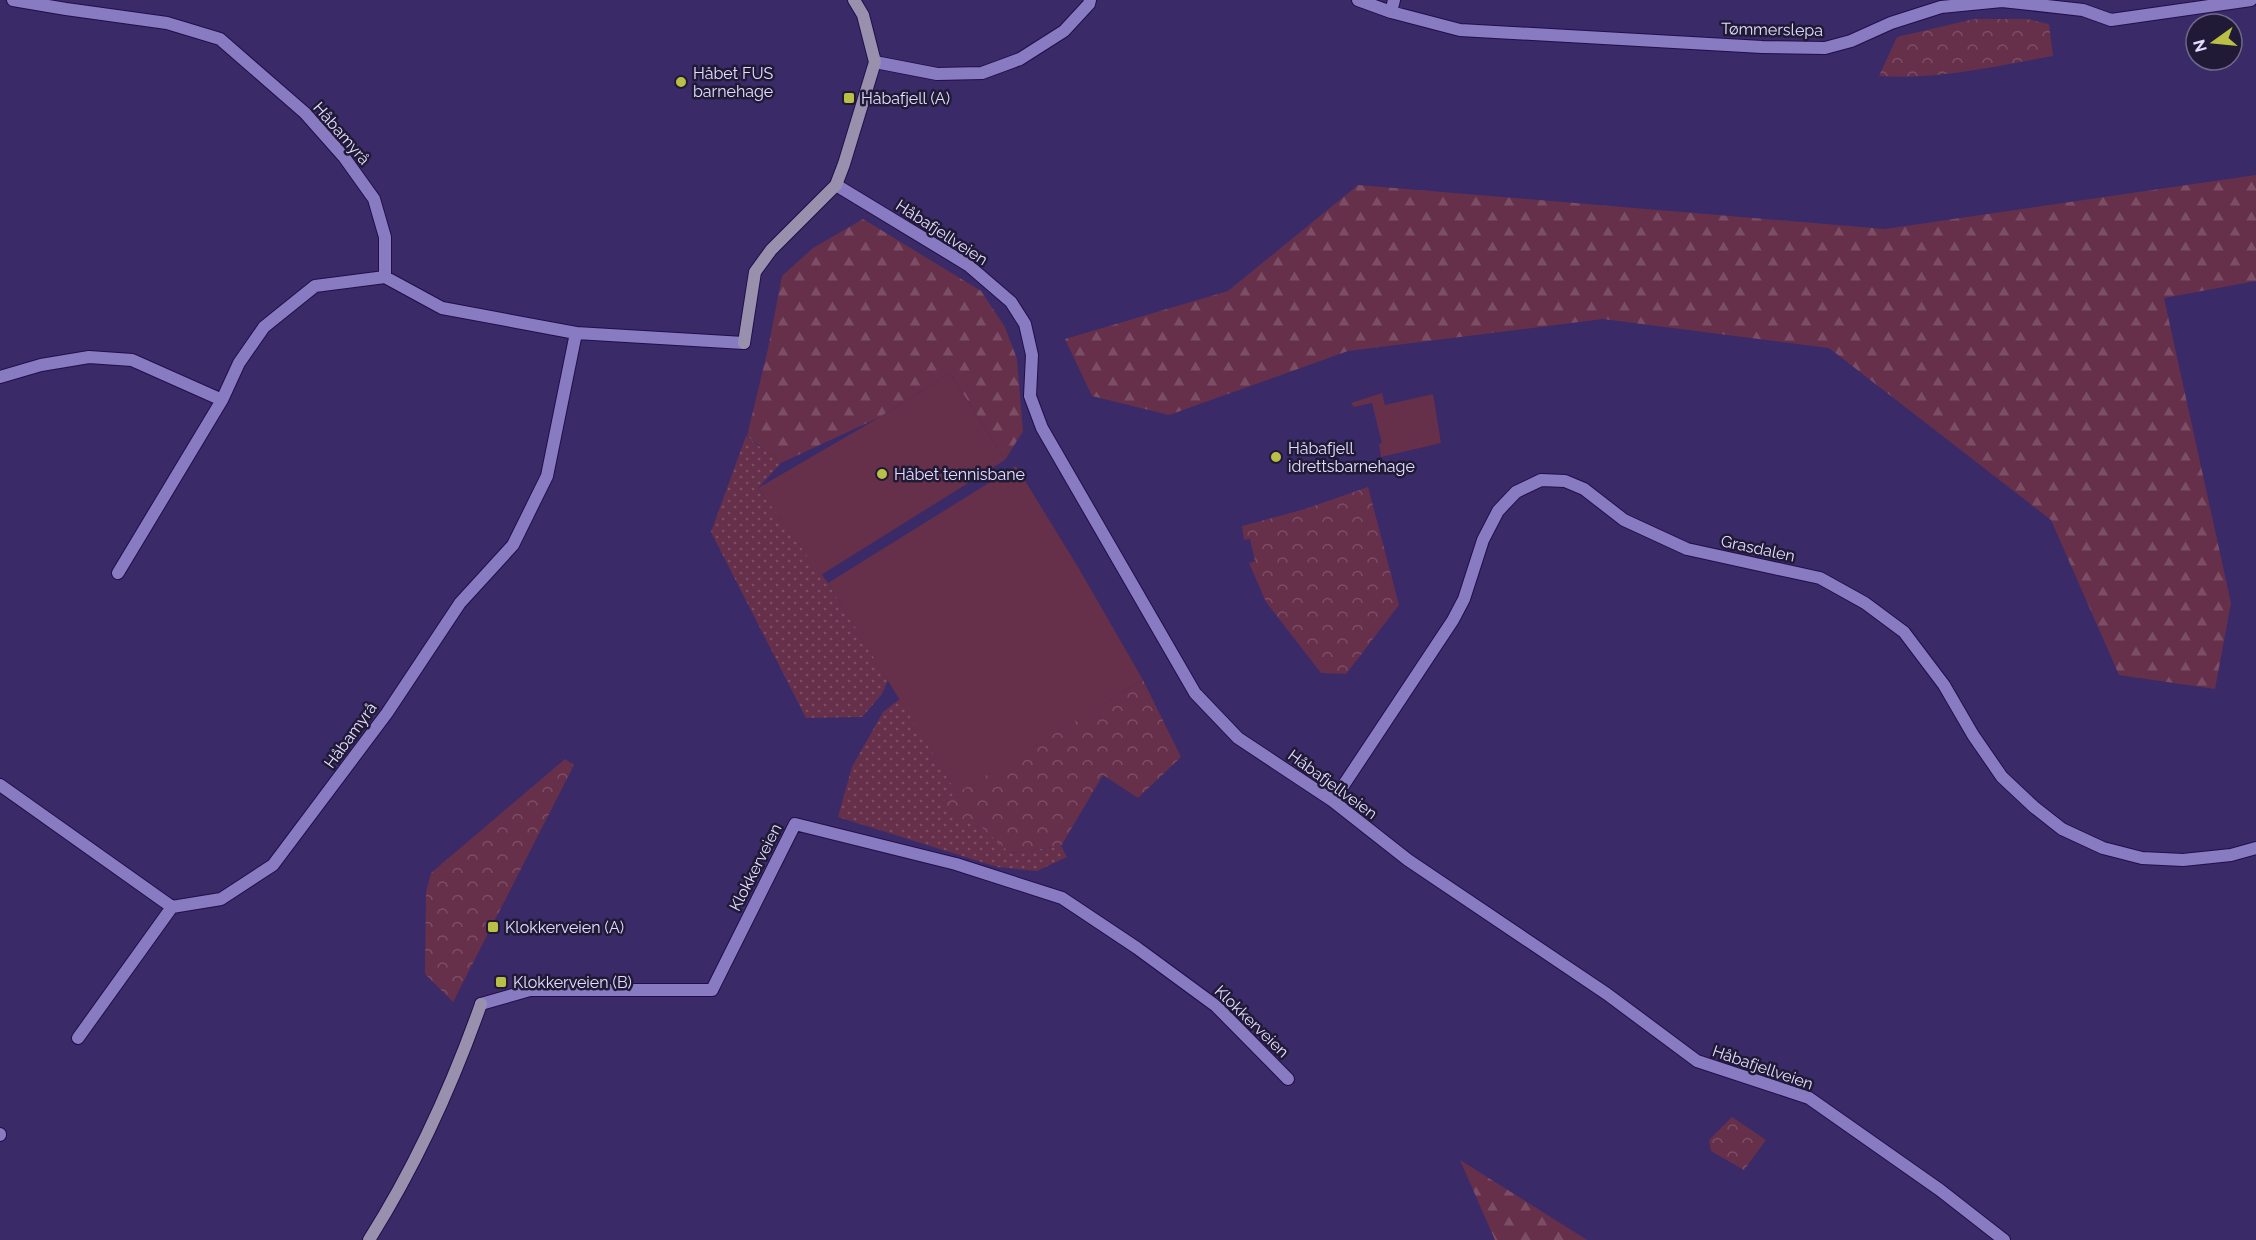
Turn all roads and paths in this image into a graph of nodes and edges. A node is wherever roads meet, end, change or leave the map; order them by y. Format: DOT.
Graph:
graph roads {
  1 [pos="13,0"];
  2 [pos="854,0"];
  3 [pos="1090,0"];
  4 [pos="1358,0"];
  5 [pos="2251,0"];
  6 [pos="1392,6"];
  7 [pos="875,62"];
  8 [pos="836,185"];
  9 [pos="385,278"];
  10 [pos="576,333"];
  11 [pos="0,377"];
  12 [pos="222,399"];
  13 [pos="118,573"];
  14 [pos="0,785"];
  15 [pos="1333,801"];
  16 [pos="2256,848"];
  17 [pos="172,907"];
  18 [pos="78,1038"];
  19 [pos="1288,1079"];
  20 [pos="369,1240"];
  21 [pos="2004,1240"];
  1 -- 9 [label="street, Håbamyrå"];
  2 -- 7 [label="street"];
  3 -- 7 [label="street"];
  4 -- 6 [label="street, Tømmerslepa"];
  5 -- 6 [label="street, Tømmerslepa"];
  7 -- 8 [label="street"];
  8 -- 10 [label="street"];
  8 -- 15 [label="street, Håbafjellveien"];
  9 -- 10 [label="street"];
  9 -- 12 [label="street"];
  10 -- 17 [label="street, Håbamyrå"];
  11 -- 12 [label="street"];
  12 -- 13 [label="street"];
  14 -- 17 [label="street"];
  15 -- 16 [label="street, Grasdalen"];
  15 -- 21 [label="street, Håbafjellveien"];
  17 -- 18 [label="street"];
  19 -- 20 [label="street, Klokkerveien"];
}
